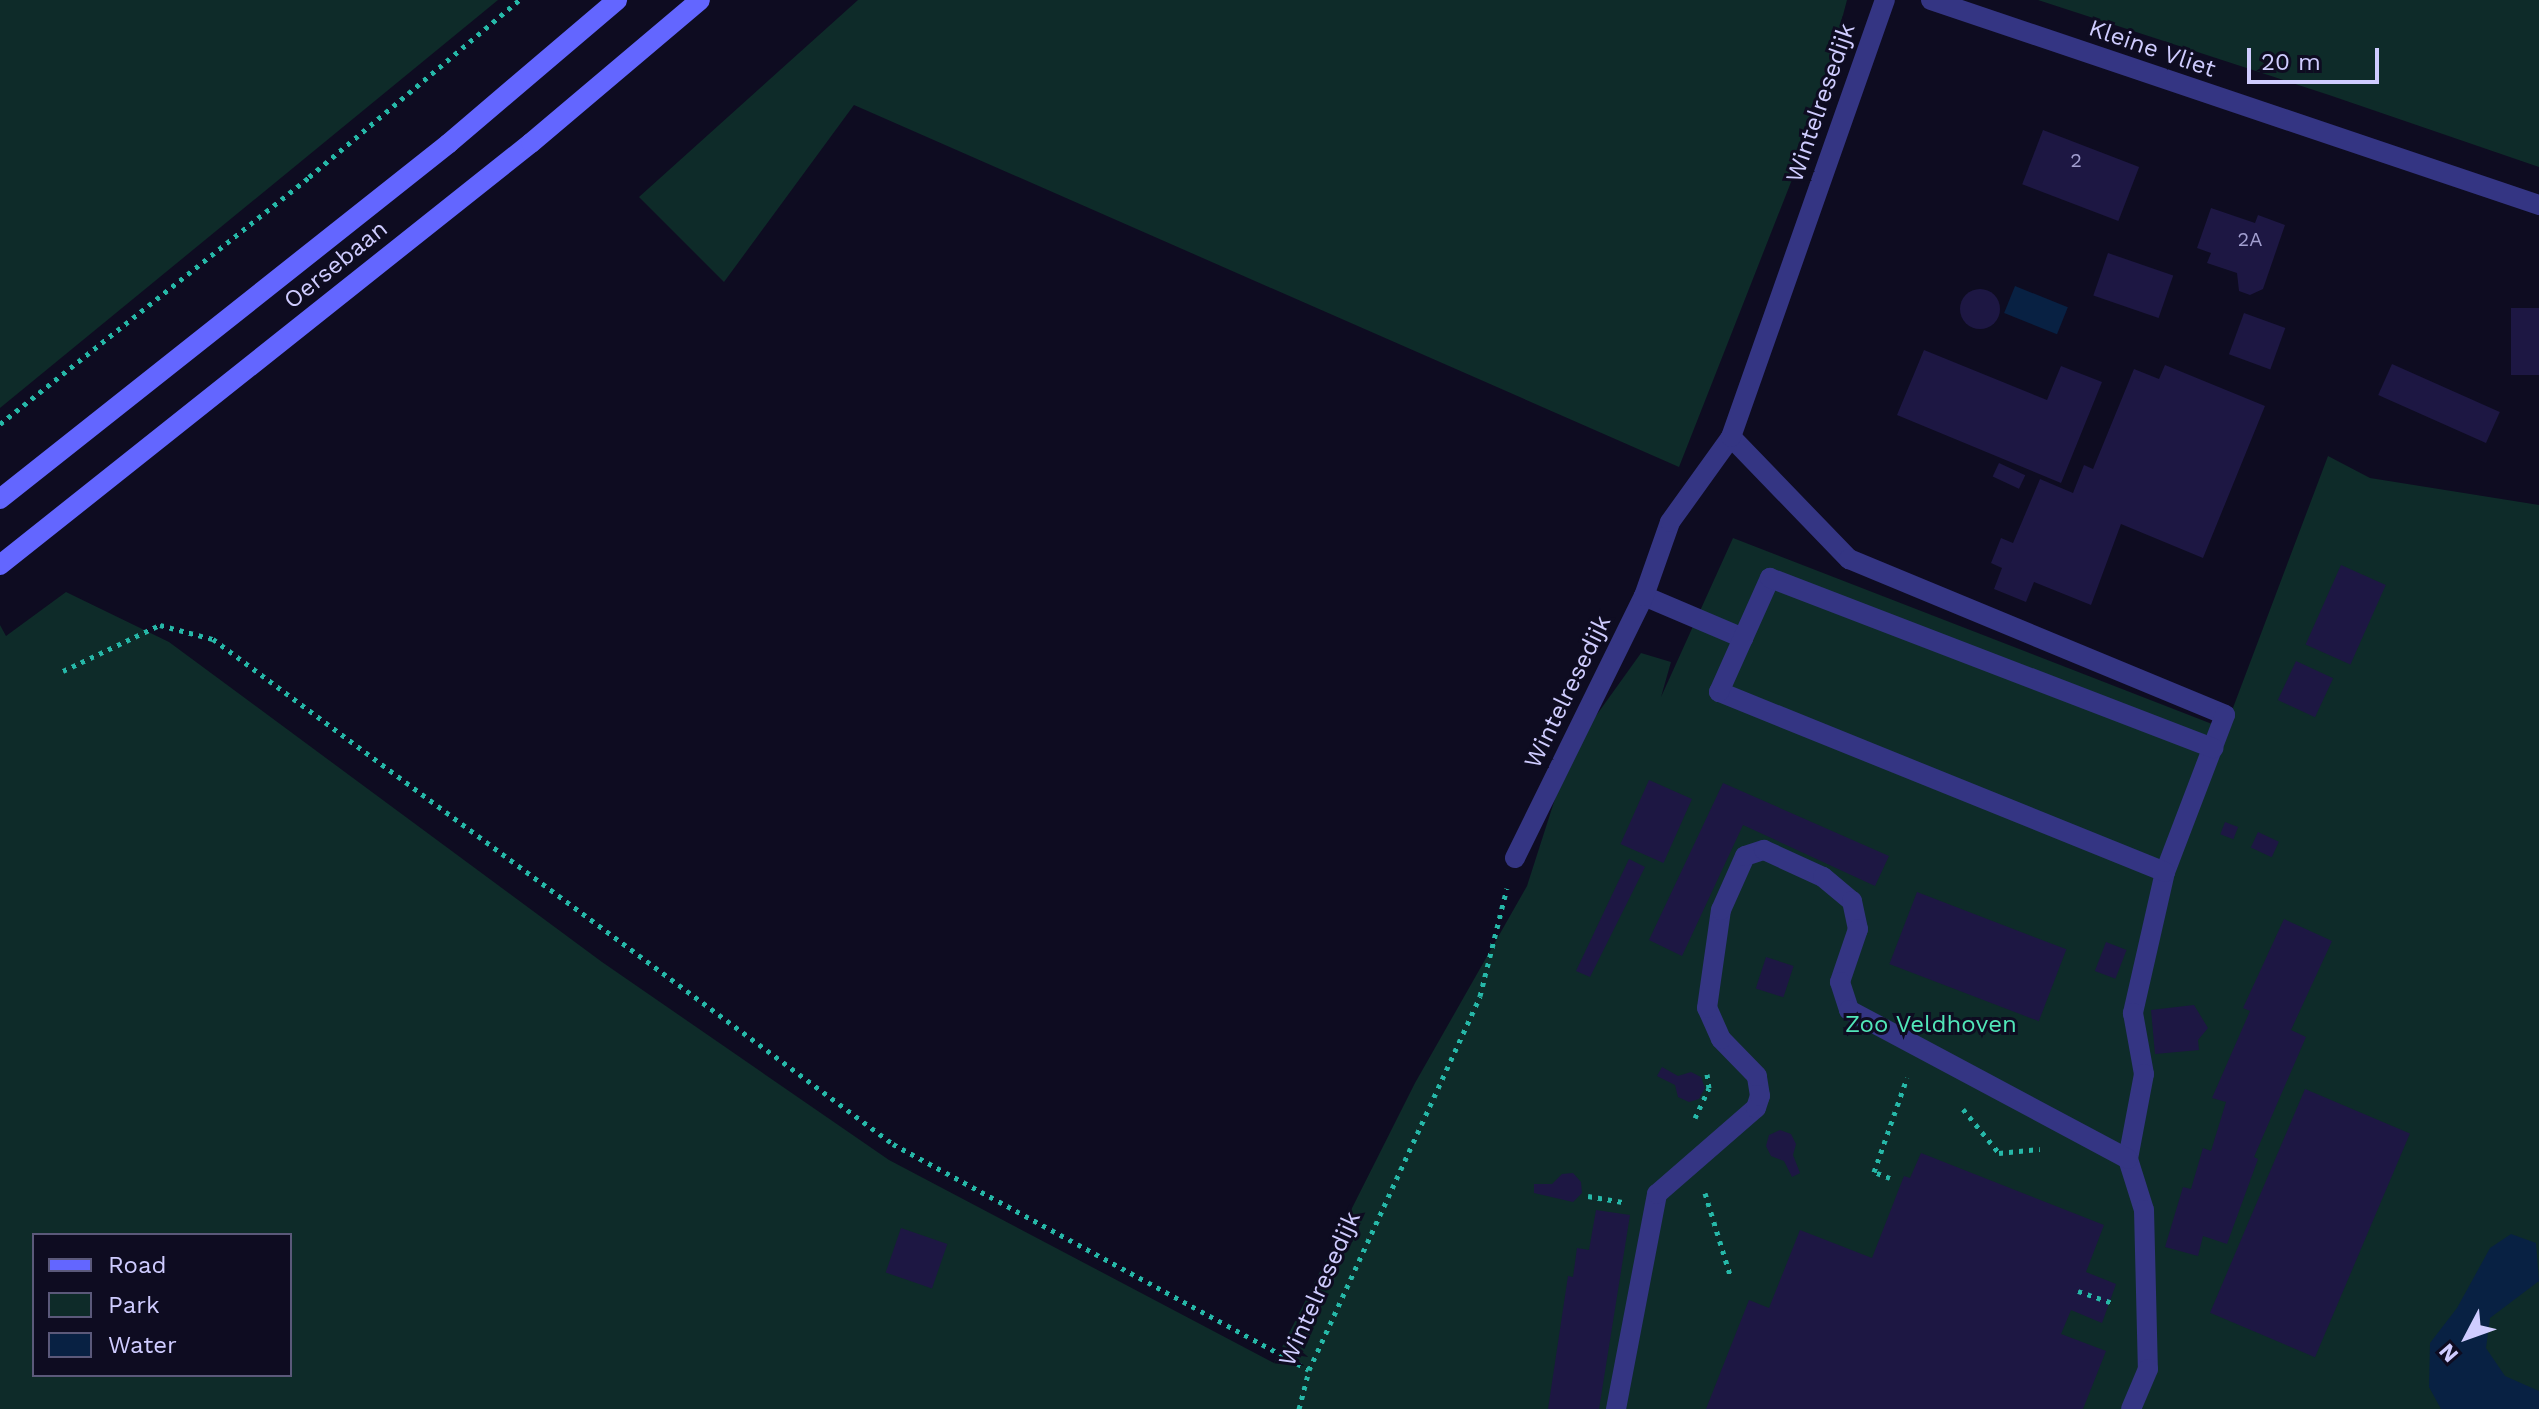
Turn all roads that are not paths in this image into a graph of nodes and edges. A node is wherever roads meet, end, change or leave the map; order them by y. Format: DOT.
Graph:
graph roads {
  1 [pos="617,0"];
  2 [pos="700,0"];
  3 [pos="1885,0"];
  4 [pos="1931,0"];
  5 [pos="2539,205"];
  6 [pos="1731,437"];
  7 [pos="0,499"];
  8 [pos="0,565"];
  9 [pos="1644,596"];
  10 [pos="1743,638"];
  11 [pos="2214,748"];
  12 [pos="1515,858"];
  13 [pos="2165,872"];
  14 [pos="2128,1159"];
  15 [pos="1616,1409"];
  16 [pos="2131,1409"];
  1 -- 7 [label="main road, Oersebaan"];
  2 -- 8 [label="main road, Oersebaan"];
  3 -- 6 [label="street, Wintelresedijk"];
  4 -- 5 [label="street, Kleine Vliet"];
  6 -- 9 [label="street, Wintelresedijk"];
  6 -- 11 [label="street"];
  9 -- 10 [label="street"];
  9 -- 12 [label="street, Wintelresedijk"];
  10 -- 11 [label="street"];
  10 -- 13 [label="street"];
  11 -- 13 [label="street"];
  13 -- 14 [label="street"];
  14 -- 15 [label="street"];
  14 -- 16 [label="street"];
}
